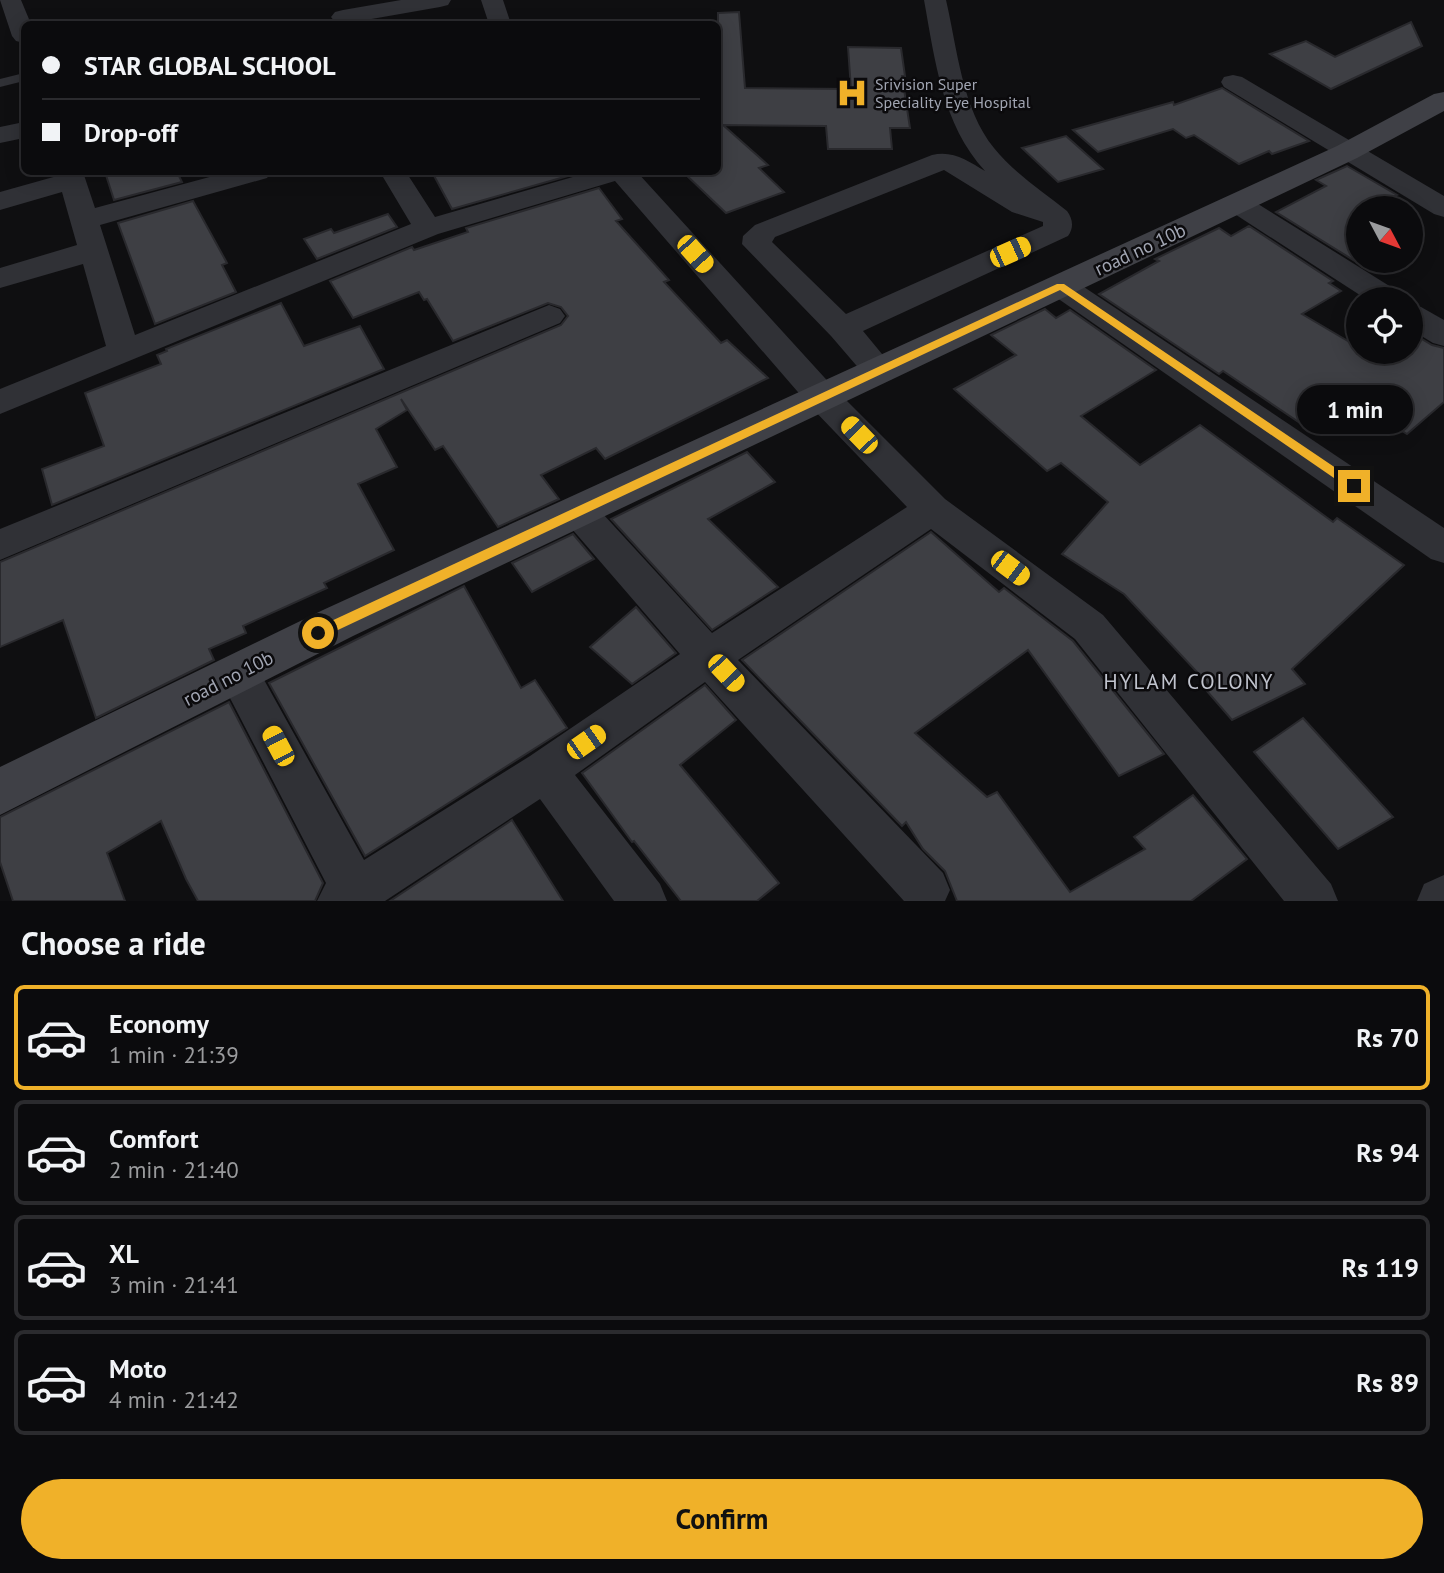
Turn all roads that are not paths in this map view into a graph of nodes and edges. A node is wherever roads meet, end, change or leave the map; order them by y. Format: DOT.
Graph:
graph roads {
  1 [pos="10,0"];
  2 [pos="440,0"];
  3 [pos="492,0"];
  4 [pos="935,0"];
  5 [pos="343,17"];
  6 [pos="496,21"];
  7 [pos="21,28"];
  8 [pos="21,78"];
  9 [pos="1233,82"];
  10 [pos="0,83"];
  11 [pos="1444,100"];
  12 [pos="21,131"];
  13 [pos="0,135"];
  14 [pos="1347,152"];
  15 [pos="246,175"];
  16 [pos="395,175"];
  17 [pos="610,175"];
  18 [pos="623,175"];
  19 [pos="71,176"];
  20 [pos="0,201"];
  21 [pos="1237,203"];
  22 [pos="1444,208"];
  23 [pos="1057,217"];
  24 [pos="85,220"];
  25 [pos="428,228"];
  26 [pos="94,250"];
  27 [pos="0,278"];
  28 [pos="1061,286"];
  29 [pos="1369,287"];
  30 [pos="549,316"];
  31 [pos="1423,322"];
  32 [pos="842,328"];
  33 [pos="1444,335"];
  34 [pos="124,352"];
  35 [pos="880,371"];
  36 [pos="822,397"];
  37 [pos="0,402"];
  38 [pos="932,509"];
  39 [pos="579,512"];
  40 [pos="0,545"];
  41 [pos="1444,548"];
  42 [pos="710,656"];
  43 [pos="238,673"];
  44 [pos="545,771"];
  45 [pos="0,792"];
  46 [pos="926,890"];
  47 [pos="353,898"];
  48 [pos="643,901"];
  49 [pos="1314,901"];
  1 -- 7 [label="street"];
  2 -- 5 [label="street"];
  3 -- 6 [label="street"];
  4 -- 23 [label="street"];
  8 -- 10 [label="lane"];
  9 -- 14 [label="street"];
  11 -- 14 [label="street, road no 10b"];
  12 -- 13 [label="street"];
  14 -- 21 [label="street, road no 10b"];
  14 -- 22 [label="street"];
  15 -- 24 [label="street"];
  16 -- 25 [label="street"];
  17 -- 25 [label="street"];
  18 -- 36 [label="street"];
  19 -- 20 [label="street"];
  19 -- 24 [label="street"];
  21 -- 28 [label="street, road no 10b"];
  21 -- 29 [label="street"];
  23 -- 32 [label="street"];
  23 -- 32 [label="street"];
  24 -- 26 [label="street"];
  25 -- 34 [label="street"];
  26 -- 27 [label="street"];
  26 -- 34 [label="street"];
  28 -- 35 [label="street, road no 10b"];
  28 -- 41 [label="street"];
  30 -- 40 [label="street"];
  31 -- 33 [label="street"];
  32 -- 35 [label="street"];
  34 -- 37 [label="street"];
  35 -- 36 [label="street, road no 10b"];
  36 -- 38 [label="street"];
  36 -- 39 [label="street, road no 10b"];
  38 -- 42 [label="street"];
  38 -- 49 [label="street"];
  39 -- 42 [label="street"];
  39 -- 43 [label="street, road no 10b"];
  42 -- 44 [label="street"];
  42 -- 46 [label="street"];
  43 -- 45 [label="street, road no 10b"];
  43 -- 47 [label="street"];
  44 -- 47 [label="street"];
  44 -- 48 [label="street"];
}
